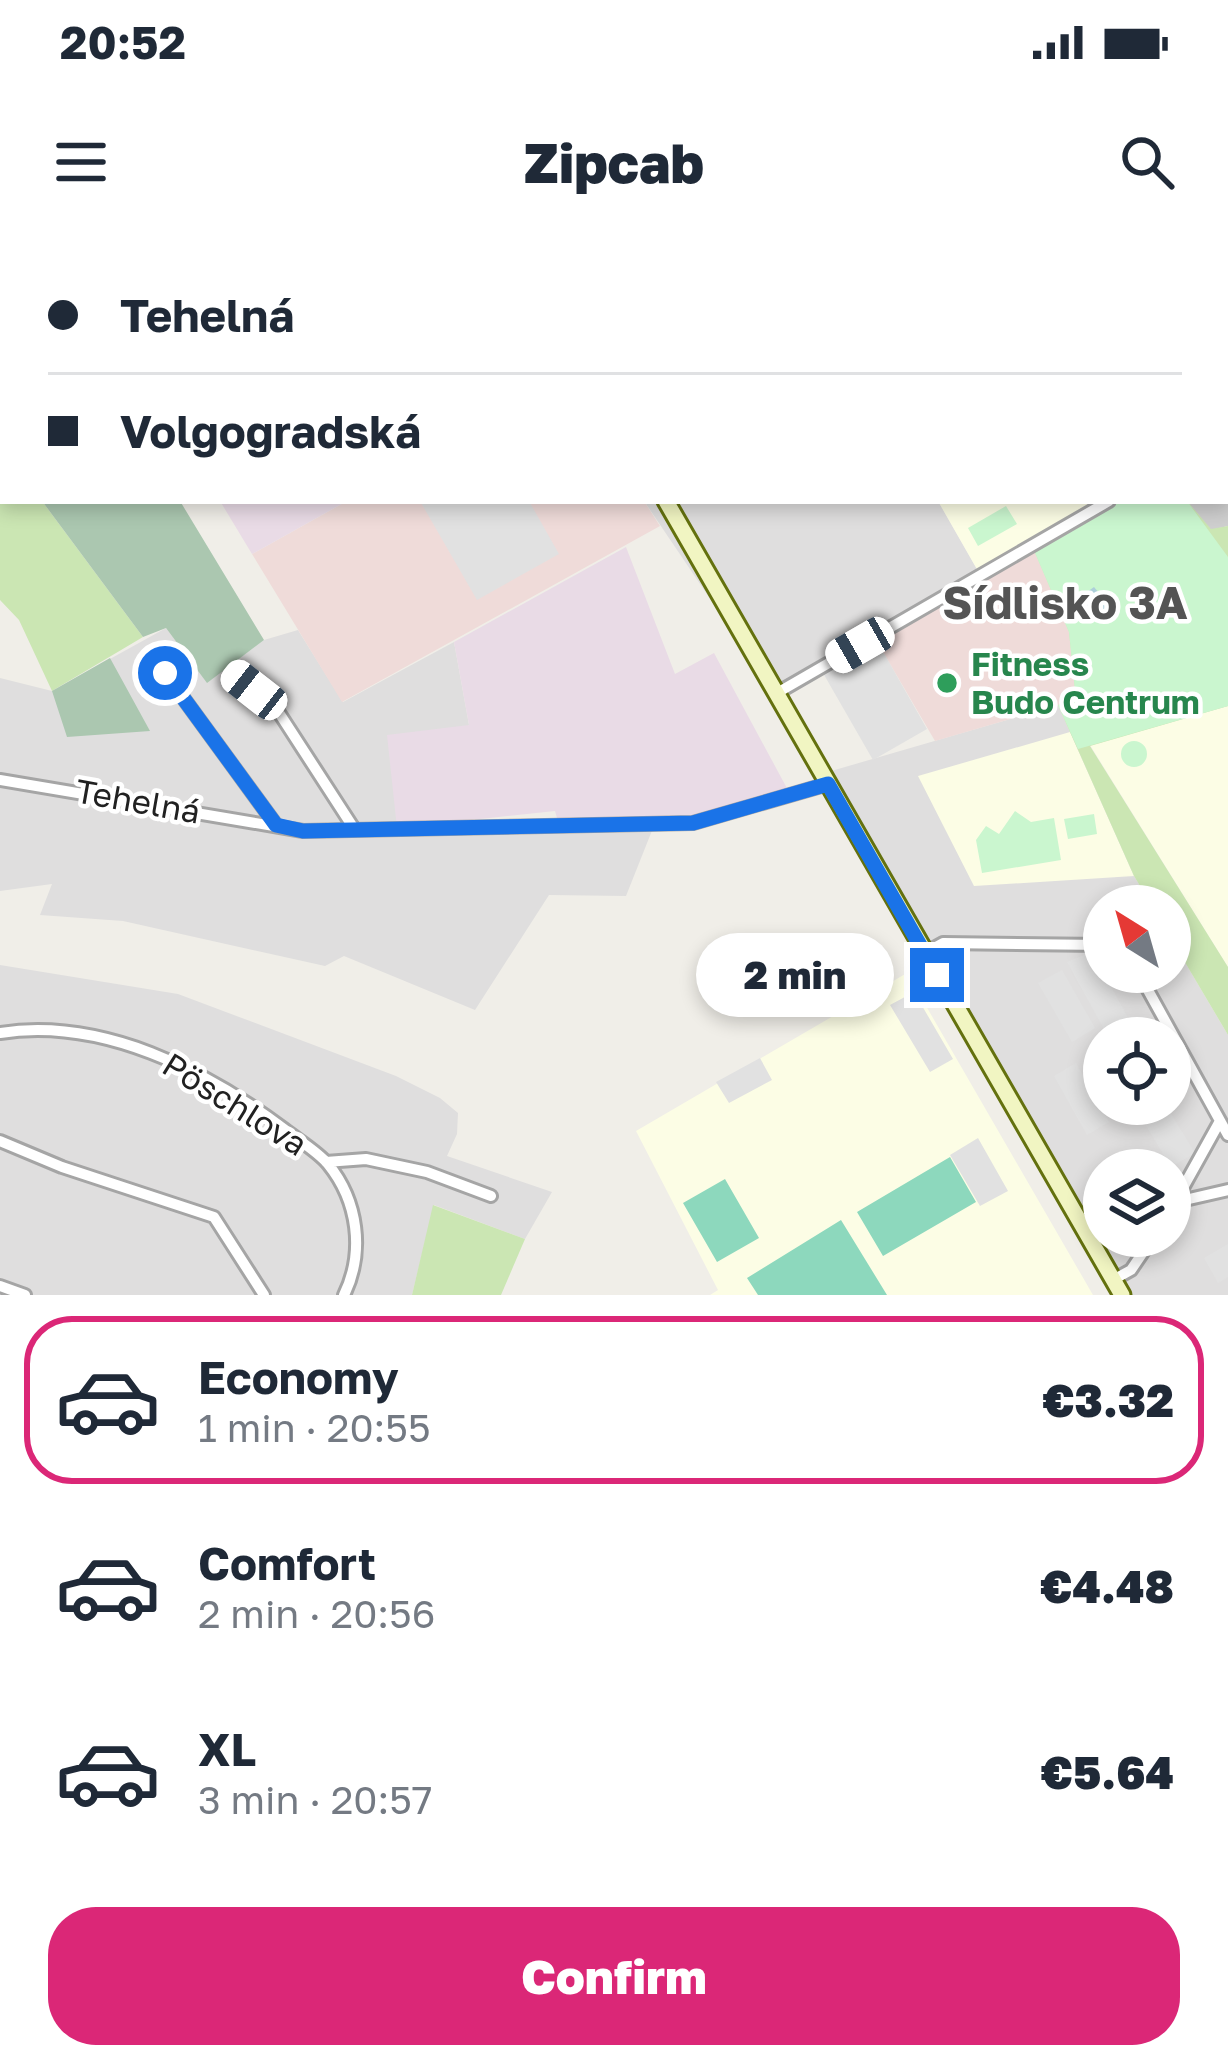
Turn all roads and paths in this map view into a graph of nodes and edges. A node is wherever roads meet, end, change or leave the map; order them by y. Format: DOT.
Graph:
graph roads {
  1 [pos="673,504"];
  2 [pos="1104,504"];
  3 [pos="165,673"];
  4 [pos="235,674"];
  5 [pos="777,693"];
  6 [pos="0,780"];
  7 [pos="828,784"];
  8 [pos="276,825"];
  9 [pos="353,827"];
  10 [pos="1083,944"];
  11 [pos="925,953"];
  12 [pos="1150,993"];
  13 [pos="0,1033"];
  14 [pos="1220,1121"];
  15 [pos="1228,1136"];
  16 [pos="0,1142"];
  17 [pos="326,1162"];
  18 [pos="1191,1173"];
  19 [pos="1228,1190"];
  20 [pos="491,1196"];
  21 [pos="1191,1201"];
  22 [pos="1140,1257"];
  23 [pos="0,1286"];
  24 [pos="1118,1288"];
  25 [pos="26,1295"];
  26 [pos="264,1295"];
  27 [pos="344,1295"];
  1 -- 5 [label="street"];
  2 -- 5 [label="street"];
  3 -- 8 [label="street, Tehelná"];
  4 -- 9 [label="street"];
  5 -- 7 [label="street"];
  6 -- 8 [label="street, Tehelná"];
  7 -- 9 [label="street, Tehelná"];
  7 -- 11 [label="street"];
  8 -- 9 [label="street, Tehelná"];
  10 -- 11 [label="street"];
  11 -- 24 [label="street"];
  12 -- 14 [label="street"];
  13 -- 17 [label="street, Pöschlova"];
  14 -- 15 [label="street"];
  14 -- 18 [label="street"];
  16 -- 26 [label="street"];
  17 -- 20 [label="street, Pöschlova"];
  17 -- 27 [label="street, Pöschlova"];
  19 -- 21 [label="street"];
  22 -- 24 [label="street"];
  23 -- 25 [label="street"];
}
